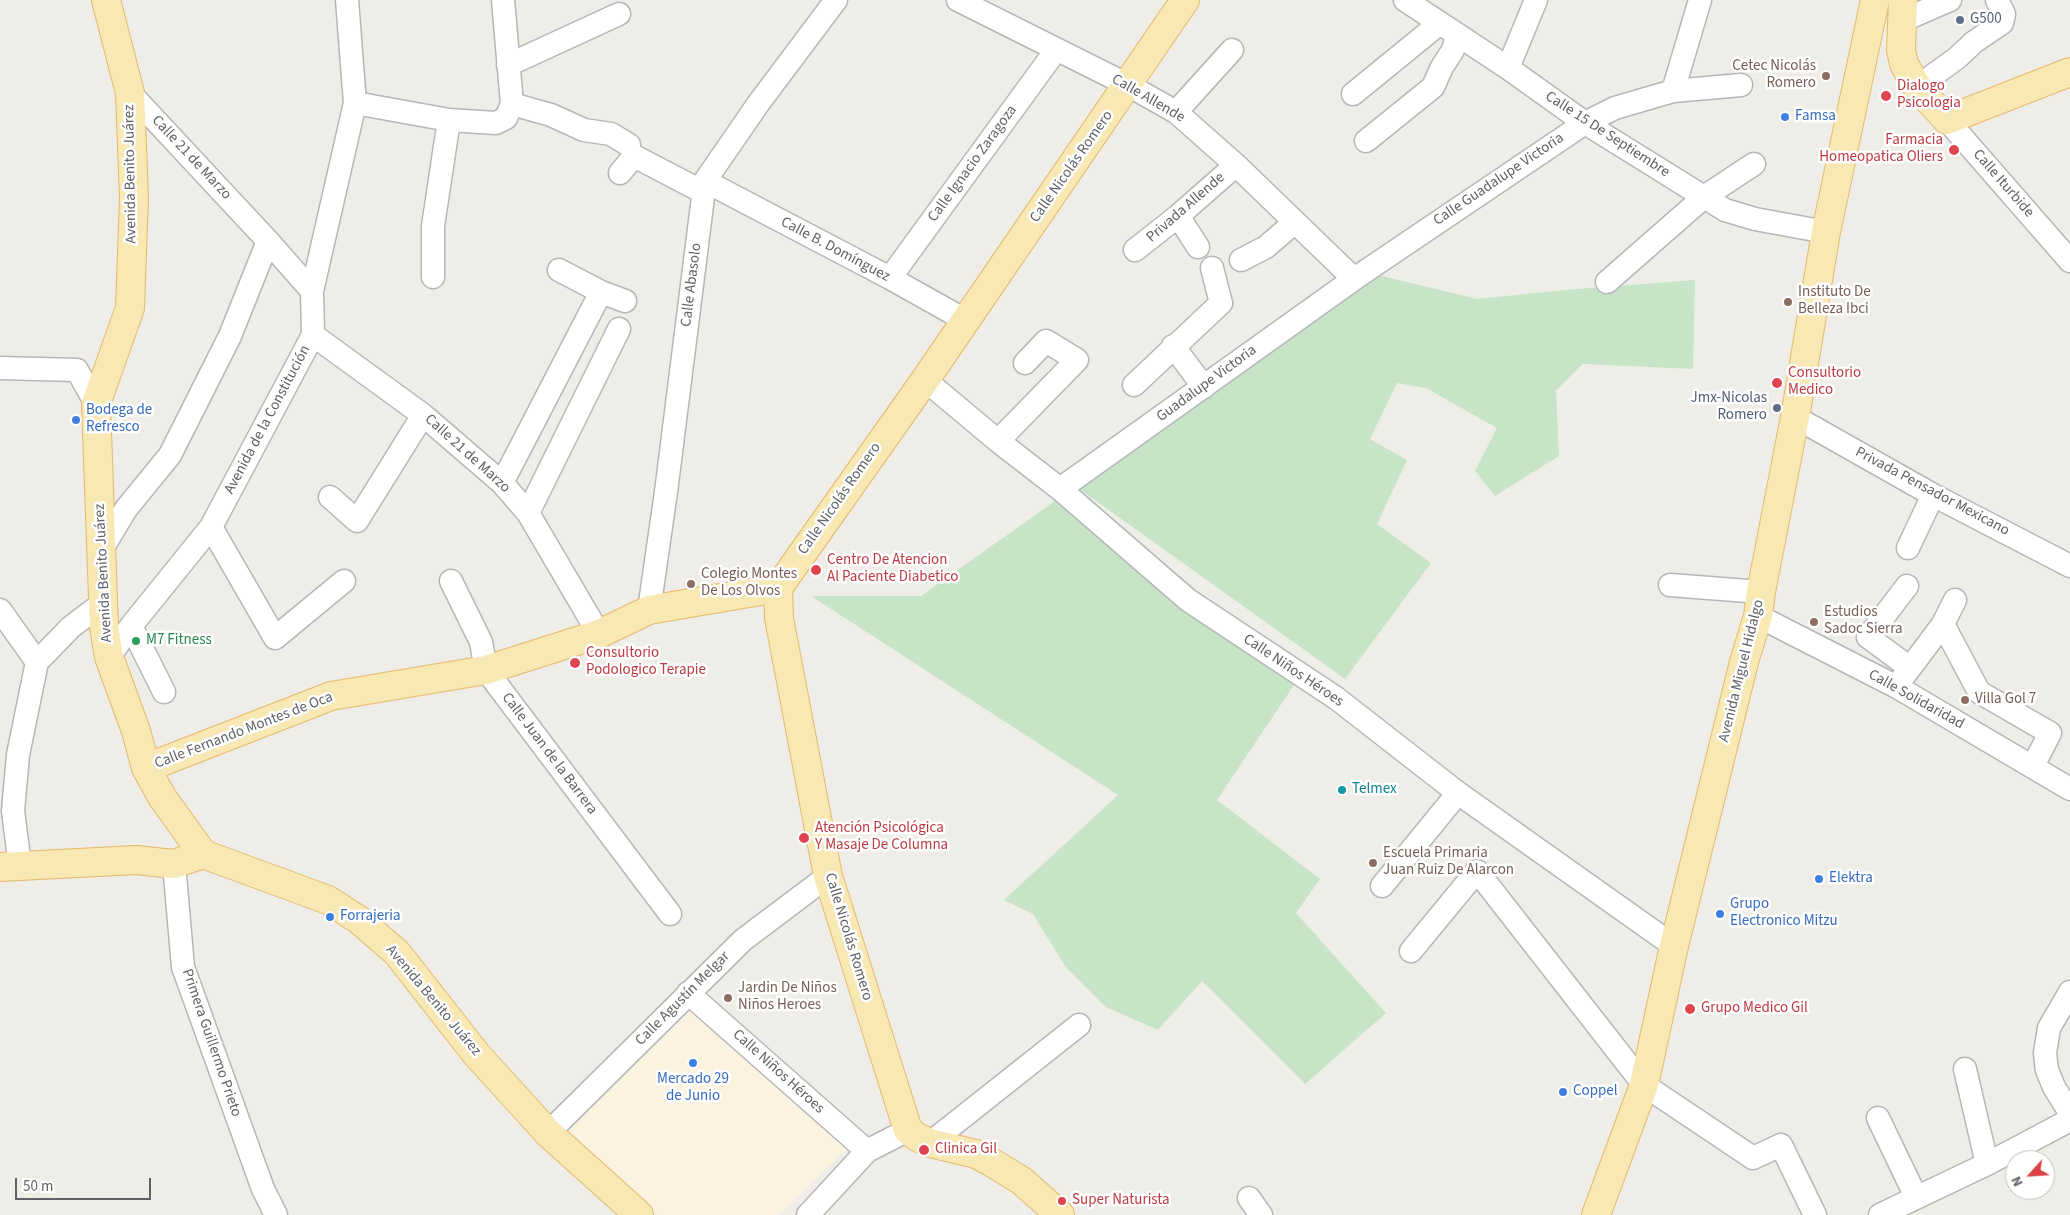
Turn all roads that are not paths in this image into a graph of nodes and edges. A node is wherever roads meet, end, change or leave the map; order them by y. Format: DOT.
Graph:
graph roads {
  1 [pos="347,0"];
  2 [pos="503,0"];
  3 [pos="836,0"];
  4 [pos="958,0"];
  5 [pos="1185,0"];
  6 [pos="1405,0"];
  7 [pos="1536,0"];
  8 [pos="1700,0"];
  9 [pos="1875,0"];
  10 [pos="1950,0"];
  11 [pos="1997,0"];
  12 [pos="109,2"];
  13 [pos="1903,9"];
  14 [pos="619,14"];
  15 [pos="1448,29"];
  16 [pos="1056,50"];
  17 [pos="1232,50"];
  18 [pos="508,65"];
  19 [pos="1508,68"];
  20 [pos="2070,72"];
  21 [pos="1741,85"];
  22 [pos="1128,86"];
  23 [pos="1917,87"];
  24 [pos="1673,91"];
  25 [pos="130,92"];
  26 [pos="1353,94"];
  27 [pos="355,103"];
  28 [pos="512,104"];
  29 [pos="1176,112"];
  30 [pos="449,120"];
  31 [pos="1947,120"];
  32 [pos="1585,122"];
  33 [pos="1366,141"];
  34 [pos="629,145"];
  35 [pos="1754,164"];
  36 [pos="1236,165"];
  37 [pos="620,173"];
  38 [pos="704,186"];
  39 [pos="1704,197"];
  40 [pos="1178,216"];
  41 [pos="1295,222"];
  42 [pos="1826,232"];
  43 [pos="268,241"];
  44 [pos="1198,247"];
  45 [pos="1136,250"];
  46 [pos="1241,260"];
  47 [pos="2070,261"];
  48 [pos="1212,268"];
  49 [pos="559,270"];
  50 [pos="433,278"];
  51 [pos="890,278"];
  52 [pos="1354,279"];
  53 [pos="1607,282"];
  54 [pos="312,291"];
  55 [pos="601,292"];
  56 [pos="625,301"];
  57 [pos="965,320"];
  58 [pos="619,329"];
  59 [pos="313,335"];
  60 [pos="1173,346"];
  61 [pos="1025,363"];
  62 [pos="0,368"];
  63 [pos="925,380"];
  64 [pos="1134,385"];
  65 [pos="1204,387"];
  66 [pos="96,404"];
  67 [pos="423,415"];
  68 [pos="1795,417"];
  69 [pos="998,441"];
  70 [pos="502,483"];
  71 [pos="1060,489"];
  72 [pos="1934,495"];
  73 [pos="330,497"];
  74 [pos="528,513"];
  75 [pos="211,527"];
  76 [pos="102,548"];
  77 [pos="1908,548"];
  78 [pos="2070,566"];
  79 [pos="451,580"];
  80 [pos="344,582"];
  81 [pos="1670,585"];
  82 [pos="1907,586"];
  83 [pos="778,588"];
  84 [pos="1955,600"];
  85 [pos="104,602"];
  86 [pos="1760,604"];
  87 [pos="0,610"];
  88 [pos="649,610"];
  89 [pos="1943,624"];
  90 [pos="131,626"];
  91 [pos="598,634"];
  92 [pos="109,657"];
  93 [pos="37,662"];
  94 [pos="1910,668"];
  95 [pos="486,670"];
  96 [pos="1897,687"];
  97 [pos="164,692"];
  98 [pos="2033,766"];
  99 [pos="146,768"];
  100 [pos="2070,789"];
  101 [pos="1458,792"];
  102 [pos="6,811"];
  103 [pos="203,854"];
  104 [pos="174,864"];
  105 [pos="10,867"];
  106 [pos="828,876"];
  107 [pos="1382,886"];
  108 [pos="670,914"];
  109 [pos="1674,946"];
  110 [pos="1411,951"];
  111 [pos="2070,992"];
  112 [pos="688,993"];
  113 [pos="1079,1025"];
  114 [pos="1965,1069"];
  115 [pos="1644,1085"];
  116 [pos="2070,1112"];
  117 [pos="1878,1118"];
  118 [pos="2070,1120"];
  119 [pos="548,1133"];
  120 [pos="919,1136"];
  121 [pos="867,1151"];
  122 [pos="1987,1164"];
  123 [pos="1916,1196"];
  124 [pos="276,1215"];
  125 [pos="639,1215"];
  126 [pos="808,1215"];
  127 [pos="1060,1215"];
  128 [pos="1596,1215"];
  129 [pos="1815,1215"];
  130 [pos="1880,1215"];
  1 -- 27 [label="street, Avenida de la Constitución"];
  2 -- 18 [label="street"];
  3 -- 38 [label="street, Calle Abasolo"];
  4 -- 16 [label="street, Calle Allende"];
  5 -- 22 [label="main road, Calle Nicolás Romero"];
  6 -- 15 [label="street, Calle 15 De Septiembre"];
  7 -- 19 [label="street"];
  8 -- 24 [label="street"];
  9 -- 42 [label="main road, Avenida Miguel Hidalgo"];
  10 -- 13 [label="street"];
  11 -- 23 [label="street"];
  12 -- 25 [label="main road, Avenida Benito Juárez"];
  13 -- 23 [label="main road, Calle Iturbide"];
  14 -- 18 [label="street"];
  15 -- 19 [label="street, Calle 15 De Septiembre"];
  15 -- 26 [label="street"];
  15 -- 33 [label="street"];
  16 -- 22 [label="street, Calle Allende"];
  16 -- 51 [label="street, Calle Ignacio Zaragoza"];
  17 -- 29 [label="street"];
  18 -- 28 [label="street"];
  19 -- 32 [label="street, Calle 15 De Septiembre"];
  20 -- 31 [label="main road"];
  21 -- 24 [label="street, Calle Guadalupe Victoria"];
  22 -- 29 [label="street, Calle Allende"];
  22 -- 57 [label="main road, Calle Nicolás Romero"];
  23 -- 31 [label="main road, Calle Iturbide"];
  24 -- 32 [label="street, Calle Guadalupe Victoria"];
  25 -- 43 [label="street, Calle 21 de Marzo"];
  25 -- 66 [label="main road, Avenida Benito Juárez"];
  27 -- 30 [label="street"];
  27 -- 54 [label="street, Avenida de la Constitución"];
  28 -- 30 [label="street"];
  28 -- 34 [label="street"];
  29 -- 36 [label="street, Calle Allende"];
  30 -- 50 [label="street"];
  31 -- 47 [label="street, Calle Iturbide"];
  32 -- 39 [label="street, Calle 15 De Septiembre"];
  32 -- 52 [label="street, Calle Guadalupe Victoria"];
  35 -- 39 [label="street"];
  36 -- 40 [label="street, Privada Allende"];
  36 -- 41 [label="street, Calle Allende"];
  37 -- 38 [label="street, Calle B. Domínguez"];
  38 -- 51 [label="street, Calle B. Domínguez"];
  38 -- 88 [label="street, Calle Abasolo"];
  39 -- 42 [label="street, Calle 15 De Septiembre"];
  39 -- 53 [label="street"];
  40 -- 44 [label="street"];
  40 -- 45 [label="street, Privada Allende"];
  41 -- 46 [label="street"];
  41 -- 52 [label="street, Calle Allende"];
  42 -- 68 [label="main road, Avenida Miguel Hidalgo"];
  43 -- 54 [label="street, Calle 21 de Marzo"];
  43 -- 76 [label="street"];
  48 -- 60 [label="street"];
  49 -- 55 [label="street"];
  51 -- 57 [label="street, Calle B. Domínguez"];
  52 -- 65 [label="street, Guadalupe Victoria"];
  54 -- 59 [label="street, Avenida de la Constitución"];
  55 -- 56 [label="street"];
  55 -- 70 [label="street"];
  57 -- 63 [label="main road, Calle Nicolás Romero"];
  58 -- 74 [label="street"];
  59 -- 67 [label="street, Calle 21 de Marzo"];
  59 -- 75 [label="street, Avenida de la Constitución"];
  60 -- 64 [label="street"];
  60 -- 65 [label="street"];
  61 -- 69 [label="street"];
  62 -- 66 [label="street"];
  63 -- 69 [label="street, Calle Niños Héroes"];
  63 -- 83 [label="main road, Calle Nicolás Romero"];
  65 -- 71 [label="street, Guadalupe Victoria"];
  66 -- 76 [label="main road, Avenida Benito Juárez"];
  67 -- 70 [label="street, Calle 21 de Marzo"];
  67 -- 73 [label="street"];
  68 -- 72 [label="street, Privada Pensador Mexicano"];
  68 -- 86 [label="main road, Avenida Miguel Hidalgo"];
  69 -- 71 [label="street, Calle Niños Héroes"];
  70 -- 74 [label="street, Calle 21 de Marzo"];
  71 -- 101 [label="street, Calle Niños Héroes"];
  72 -- 77 [label="street"];
  72 -- 78 [label="street, Privada Pensador Mexicano"];
  74 -- 91 [label="street, Calle 21 de Marzo"];
  75 -- 80 [label="street"];
  75 -- 90 [label="street, Avenida de la Constitución"];
  76 -- 85 [label="main road, Avenida Benito Juárez"];
  79 -- 95 [label="street, Calle Juan de la Barrera"];
  81 -- 86 [label="street"];
  82 -- 94 [label="street"];
  83 -- 88 [label="main road, Calle Fernando Montes de Oca"];
  83 -- 106 [label="main road, Calle Nicolás Romero"];
  84 -- 89 [label="street"];
  85 -- 92 [label="main road, Avenida Benito Juárez"];
  85 -- 93 [label="street"];
  86 -- 96 [label="street, Calle Solidaridad"];
  86 -- 109 [label="main road, Avenida Miguel Hidalgo"];
  87 -- 93 [label="street"];
  88 -- 91 [label="main road, Calle Fernando Montes de Oca"];
  89 -- 94 [label="street"];
  89 -- 98 [label="street"];
  90 -- 92 [label="street, Avenida de la Constitución"];
  90 -- 97 [label="street"];
  91 -- 95 [label="main road, Calle Fernando Montes de Oca"];
  92 -- 99 [label="main road, Avenida Benito Juárez"];
  93 -- 102 [label="street"];
  94 -- 96 [label="street"];
  95 -- 99 [label="main road, Calle Fernando Montes de Oca"];
  95 -- 108 [label="street, Calle Juan de la Barrera"];
  96 -- 98 [label="street, Calle Solidaridad"];
  98 -- 100 [label="street, Calle Solidaridad"];
  99 -- 103 [label="main road, Avenida Benito Juárez"];
  101 -- 107 [label="street"];
  101 -- 109 [label="street, Calle Niños Héroes"];
  102 -- 105 [label="street"];
  103 -- 104 [label="main road"];
  103 -- 119 [label="main road, Avenida Benito Juárez"];
  104 -- 105 [label="main road"];
  104 -- 124 [label="street, Primera Guillermo Prieto"];
  106 -- 112 [label="street, Calle Agustín Melgar"];
  106 -- 120 [label="main road, Calle Nicolás Romero"];
  109 -- 115 [label="main road, Avenida Miguel Hidalgo"];
  110 -- 115 [label="street"];
  111 -- 116 [label="street"];
  112 -- 119 [label="street, Calle Agustín Melgar"];
  112 -- 121 [label="street, Calle Niños Héroes"];
  113 -- 120 [label="street"];
  114 -- 122 [label="street"];
  115 -- 128 [label="main road, Avenida Miguel Hidalgo"];
  115 -- 129 [label="street"];
  117 -- 123 [label="street"];
  118 -- 122 [label="street"];
  119 -- 125 [label="main road, Avenida Benito Juárez"];
  120 -- 121 [label="street"];
  120 -- 127 [label="main road"];
  121 -- 126 [label="street"];
  122 -- 123 [label="street"];
  123 -- 130 [label="street"];
}
